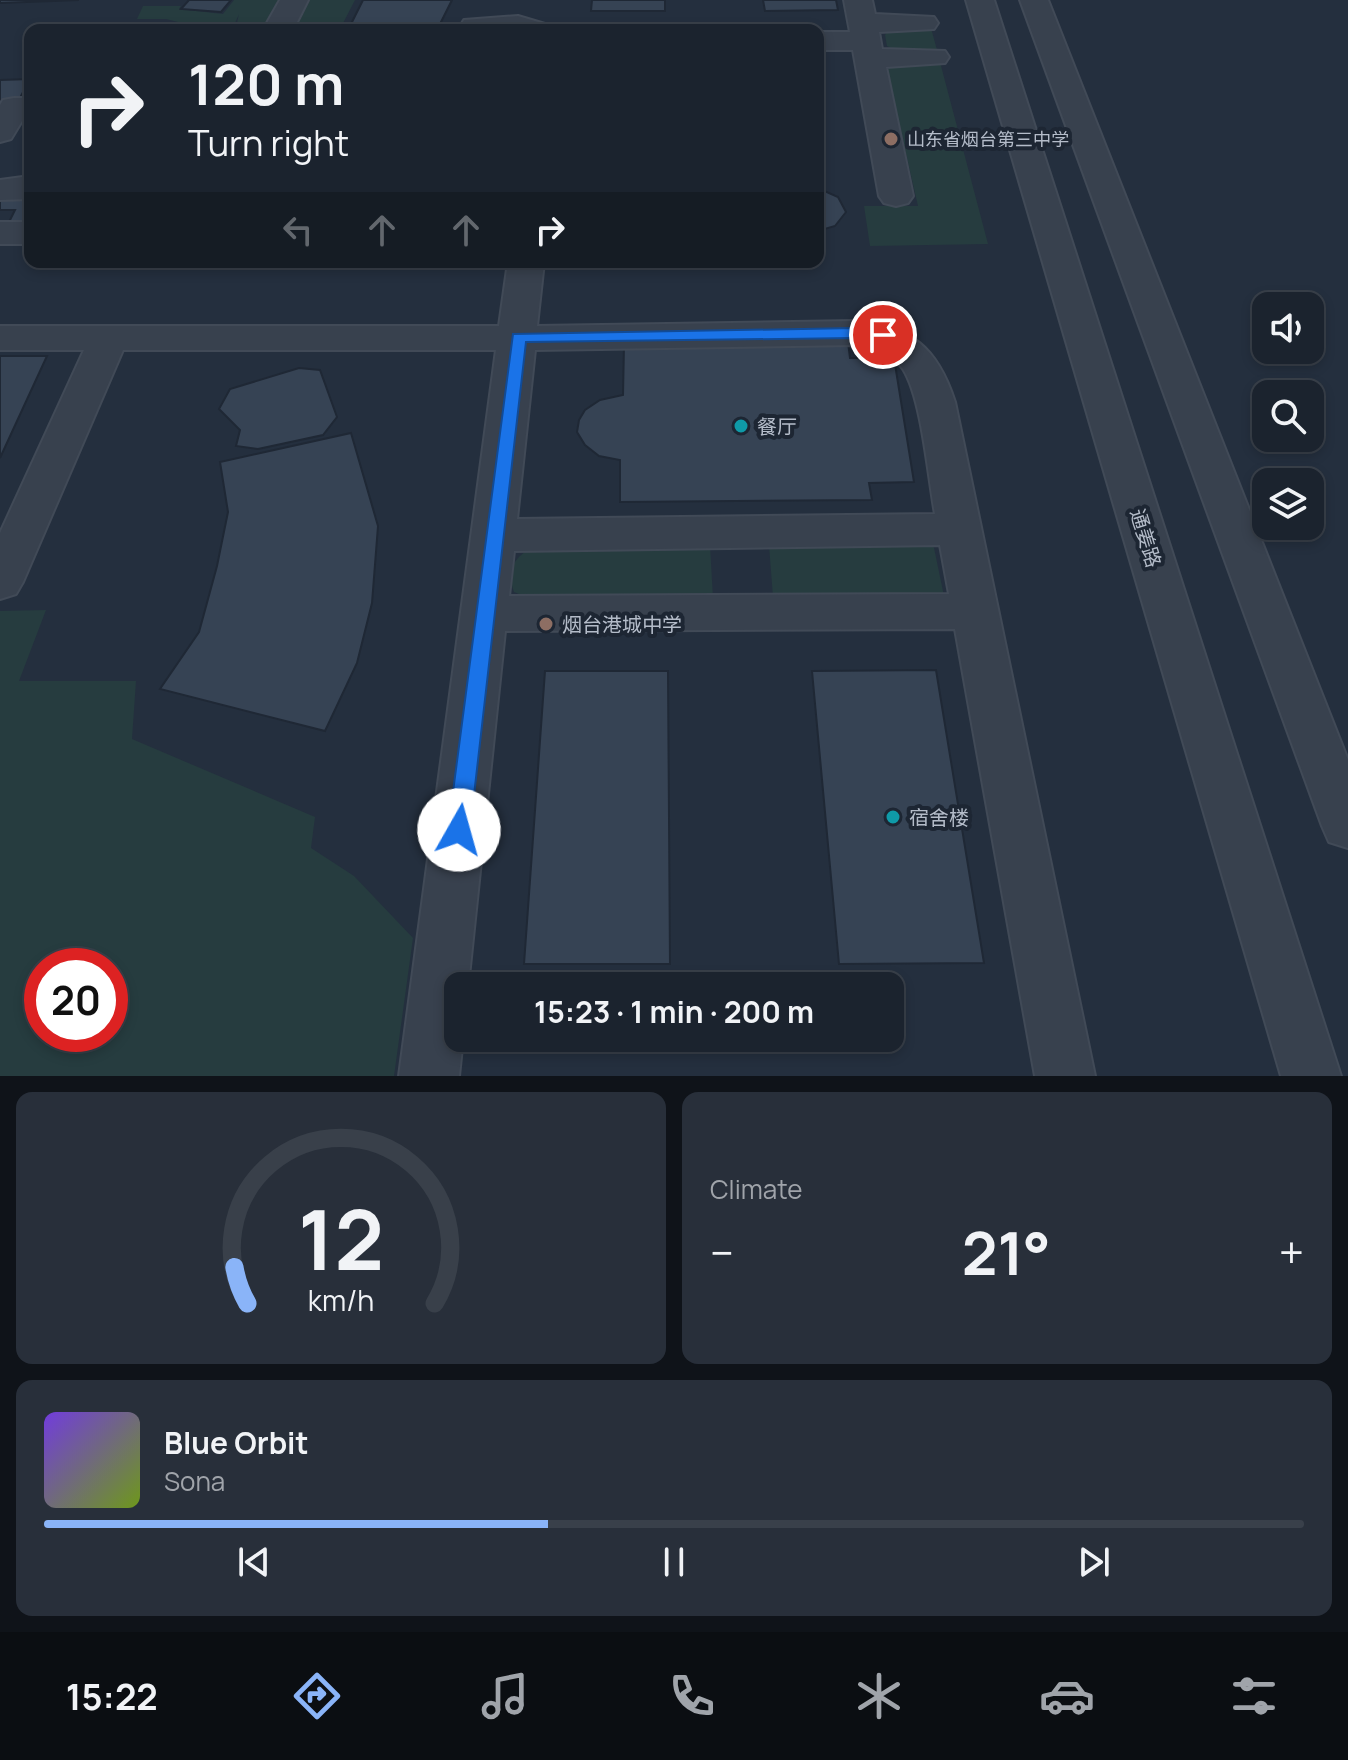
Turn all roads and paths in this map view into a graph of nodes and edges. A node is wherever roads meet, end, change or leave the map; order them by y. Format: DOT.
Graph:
graph roads {
  1 [pos="294,0"];
  2 [pos="980,0"];
  3 [pos="1034,0"];
  4 [pos="924,23"];
  5 [pos="281,24"];
  6 [pos="864,30"];
  7 [pos="824,40"];
  8 [pos="934,57"];
  9 [pos="24,107"];
  10 [pos="0,132"];
  11 [pos="0,190"];
  12 [pos="24,190"];
  13 [pos="896,196"];
  14 [pos="0,233"];
  15 [pos="24,233"];
  16 [pos="525,268"];
  17 [pos="109,337"];
  18 [pos="0,338"];
  19 [pos="518,338"];
  20 [pos="960,529"];
  21 [pos="494,535"];
  22 [pos="0,582"];
  23 [pos="975,611"];
  24 [pos="485,614"];
  25 [pos="1348,826"];
  26 [pos="429,1076"];
  27 [pos="1065,1076"];
  28 [pos="1311,1076"];
  1 -- 5 [label="street"];
  2 -- 28 [label="street, 通姜路"];
  3 -- 25 [label="street"];
  4 -- 6 [label="street"];
  6 -- 7 [label="street"];
  6 -- 8 [label="street"];
  6 -- 13 [label="street"];
  9 -- 10 [label="street"];
  11 -- 12 [label="street"];
  14 -- 15 [label="street"];
  16 -- 19 [label="street"];
  17 -- 18 [label="street"];
  17 -- 19 [label="street"];
  17 -- 22 [label="street"];
  19 -- 20 [label="street"];
  19 -- 21 [label="street"];
  20 -- 21 [label="street"];
  20 -- 23 [label="street"];
  21 -- 24 [label="street"];
  23 -- 24 [label="street"];
  23 -- 27 [label="street"];
  24 -- 26 [label="street"];
}
